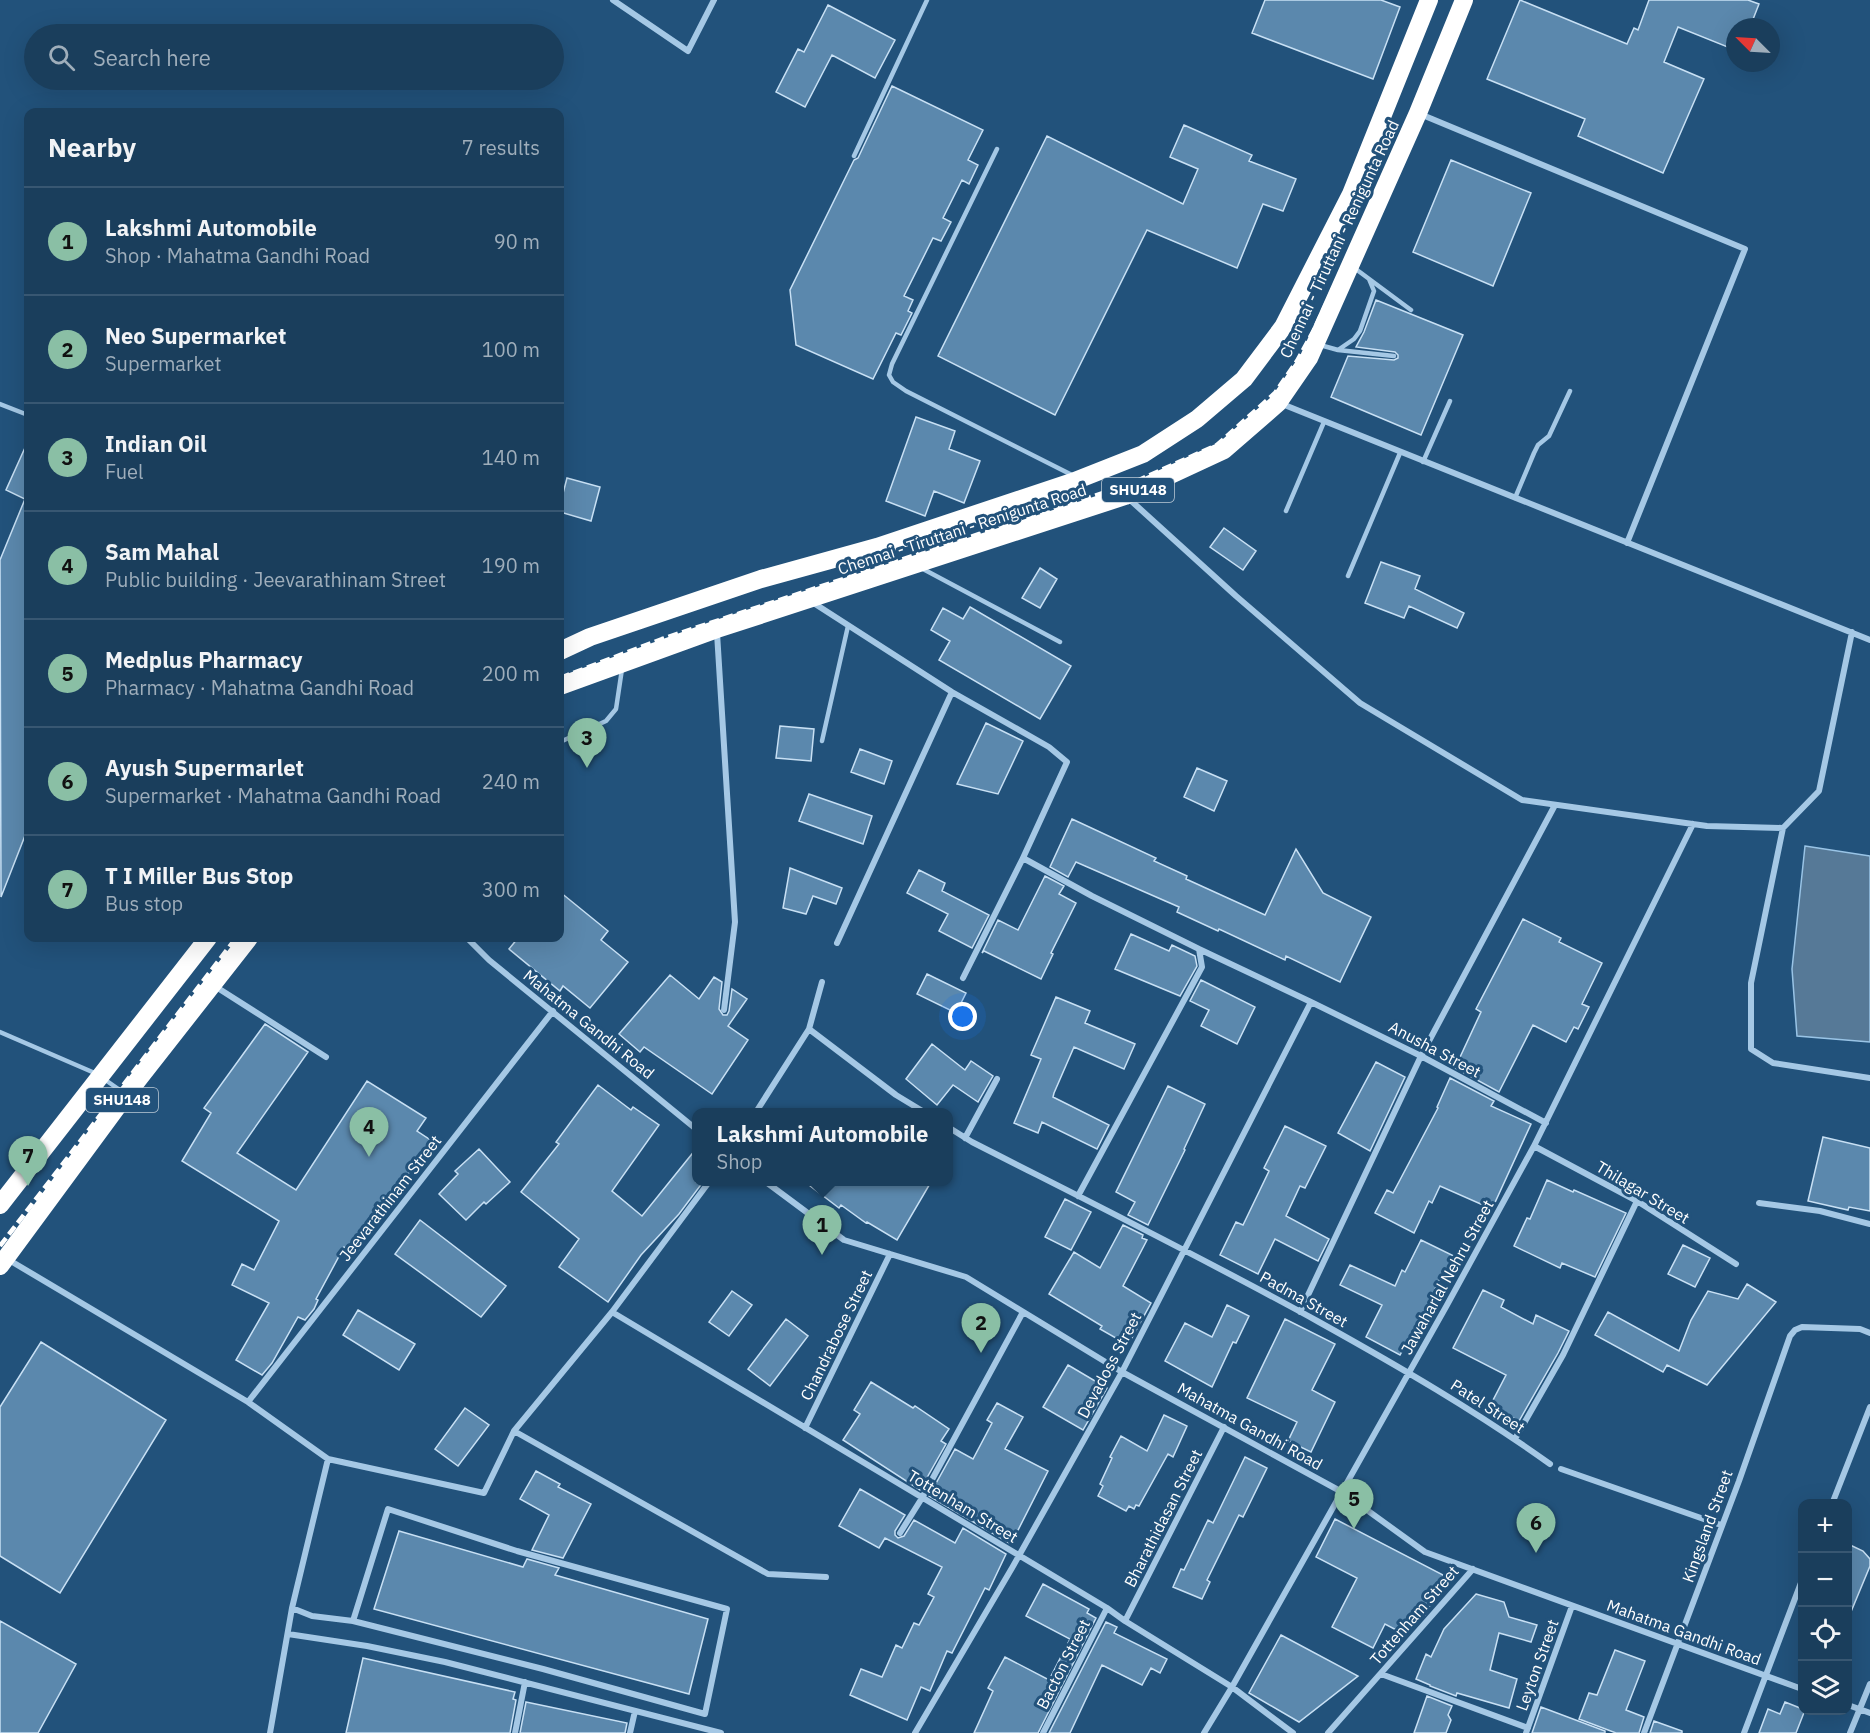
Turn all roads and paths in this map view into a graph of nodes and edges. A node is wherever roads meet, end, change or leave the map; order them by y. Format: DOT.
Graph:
graph roads {
  1 [pos="613,0"];
  2 [pos="714,0"];
  3 [pos="927,0"];
  4 [pos="1430,0"];
  5 [pos="1464,0"];
  6 [pos="1418,113"];
  7 [pos="997,149"];
  8 [pos="854,156"];
  9 [pos="1351,266"];
  10 [pos="1369,279"];
  11 [pos="1411,310"];
  12 [pos="1316,344"];
  13 [pos="1338,350"];
  14 [pos="1394,356"];
  15 [pos="1570,391"];
  16 [pos="1450,401"];
  17 [pos="1278,403"];
  18 [pos="0,404"];
  19 [pos="24,413"];
  20 [pos="1324,422"];
  21 [pos="1400,453"];
  22 [pos="1423,462"];
  23 [pos="1080,479"];
  24 [pos="1125,496"];
  25 [pos="1515,498"];
  26 [pos="1286,511"];
  27 [pos="1627,543"];
  28 [pos="915,565"];
  29 [pos="1348,576"];
  30 [pos="809,600"];
  31 [pos="848,626"];
  32 [pos="717,629"];
  33 [pos="1852,632"];
  34 [pos="1870,640"];
  35 [pos="1060,642"];
  36 [pos="564,649"];
  37 [pos="622,664"];
  38 [pos="564,686"];
  39 [pos="952,692"];
  40 [pos="564,740"];
  41 [pos="822,741"];
  42 [pos="1555,805"];
  43 [pos="1694,824"];
  44 [pos="1783,828"];
  45 [pos="1023,858"];
  46 [pos="205,942"];
  47 [pos="246,942"];
  48 [pos="471,942"];
  49 [pos="837,943"];
  50 [pos="1199,949"];
  51 [pos="963,978"];
  52 [pos="822,982"];
  53 [pos="213,984"];
  54 [pos="1311,1002"];
  55 [pos="724,1010"];
  56 [pos="553,1011"];
  57 [pos="809,1029"];
  58 [pos="0,1032"];
  59 [pos="1421,1056"];
  60 [pos="326,1057"];
  61 [pos="100,1076"];
  62 [pos="1870,1078"];
  63 [pos="997,1079"];
  64 [pos="126,1095"];
  65 [pos="759,1108"];
  66 [pos="916,1108"];
  67 [pos="1546,1124"];
  68 [pos="692,1126"];
  69 [pos="953,1130"];
  70 [pos="965,1138"];
  71 [pos="1534,1146"];
  72 [pos="706,1186"];
  73 [pos="771,1186"];
  74 [pos="1078,1196"];
  75 [pos="1637,1201"];
  76 [pos="1759,1203"];
  77 [pos="0,1205"];
  78 [pos="1870,1224"];
  79 [pos="1185,1249"];
  80 [pos="890,1254"];
  81 [pos="3,1262"];
  82 [pos="1736,1264"];
  83 [pos="612,1312"];
  84 [pos="1023,1312"];
  85 [pos="1300,1312"];
  86 [pos="1870,1333"];
  87 [pos="1122,1371"];
  88 [pos="1409,1372"];
  89 [pos="248,1401"];
  90 [pos="1870,1407"];
  91 [pos="1224,1427"];
  92 [pos="805,1428"];
  93 [pos="514,1431"];
  94 [pos="1515,1439"];
  95 [pos="328,1459"];
  96 [pos="1550,1464"];
  97 [pos="1561,1469"];
  98 [pos="1342,1492"];
  99 [pos="922,1498"];
  100 [pos="1834,1499"];
  101 [pos="1721,1525"];
  102 [pos="900,1533"];
  103 [pos="1019,1556"];
  104 [pos="1473,1569"];
  105 [pos="826,1577"];
  106 [pos="1798,1593"];
  107 [pos="1572,1605"];
  108 [pos="292,1608"];
  109 [pos="1107,1608"];
  110 [pos="353,1621"];
  111 [pos="1125,1621"];
  112 [pos="288,1634"];
  113 [pos="1678,1644"];
  114 [pos="1380,1674"];
  115 [pos="1765,1676"];
  116 [pos="525,1682"];
  117 [pos="1870,1684"];
  118 [pos="1232,1687"];
  119 [pos="1798,1687"];
  120 [pos="1852,1707"];
  121 [pos="635,1710"];
  122 [pos="1859,1710"];
  123 [pos="1870,1713"];
  124 [pos="1527,1730"];
  125 [pos="270,1733"];
  126 [pos="515,1733"];
  127 [pos="630,1733"];
  128 [pos="722,1733"];
  129 [pos="915,1733"];
  130 [pos="1043,1733"];
  131 [pos="1204,1733"];
  132 [pos="1293,1733"];
  133 [pos="1328,1733"];
  134 [pos="1644,1733"];
  135 [pos="1744,1733"];
  136 [pos="1850,1733"];
  1 -- 2 [label="street"];
  3 -- 8 [label="lane"];
  4 -- 23 [label="highway, Chennai - Tiruttani - Renigunta Road / SHU148"];
  5 -- 6 [label="highway, Chennai - Tiruttani - Renigunta Road / SHU148"];
  6 -- 9 [label="highway, Chennai - Tiruttani - Renigunta Road / SHU148"];
  6 -- 27 [label="street"];
  7 -- 23 [label="lane"];
  9 -- 10 [label="lane"];
  9 -- 12 [label="highway, Chennai - Tiruttani - Renigunta Road / SHU148"];
  10 -- 11 [label="lane"];
  10 -- 13 [label="lane"];
  12 -- 13 [label="lane"];
  12 -- 17 [label="highway, Chennai - Tiruttani - Renigunta Road / SHU148"];
  13 -- 14 [label="lane"];
  15 -- 25 [label="lane"];
  16 -- 22 [label="lane"];
  17 -- 20 [label="street"];
  17 -- 24 [label="highway, Chennai - Tiruttani - Renigunta Road / SHU148"];
  18 -- 19 [label="lane"];
  20 -- 21 [label="street"];
  20 -- 26 [label="lane"];
  21 -- 22 [label="street"];
  21 -- 29 [label="lane"];
  22 -- 25 [label="street"];
  23 -- 36 [label="highway, Chennai - Tiruttani - Renigunta Road / SHU148"];
  24 -- 28 [label="highway, Chennai - Tiruttani - Renigunta Road / SHU148"];
  24 -- 42 [label="street"];
  25 -- 27 [label="street"];
  27 -- 33 [label="street"];
  28 -- 30 [label="highway, Chennai - Tiruttani - Renigunta Road / SHU148"];
  28 -- 35 [label="lane"];
  30 -- 31 [label="street"];
  30 -- 32 [label="highway, Chennai - Tiruttani - Renigunta Road / SHU148"];
  31 -- 39 [label="street"];
  31 -- 41 [label="lane"];
  32 -- 37 [label="highway, Chennai - Tiruttani - Renigunta Road / SHU148"];
  32 -- 55 [label="street"];
  33 -- 34 [label="street"];
  33 -- 44 [label="street"];
  37 -- 38 [label="highway, Chennai - Tiruttani - Renigunta Road / SHU148"];
  37 -- 40 [label="lane"];
  39 -- 45 [label="street"];
  39 -- 49 [label="street"];
  42 -- 43 [label="street"];
  42 -- 59 [label="street"];
  43 -- 44 [label="street"];
  43 -- 67 [label="street, Jawaharlal Nehru Street"];
  44 -- 62 [label="street"];
  45 -- 50 [label="street, Anusha Street"];
  45 -- 51 [label="street"];
  46 -- 61 [label="highway, SHU148"];
  47 -- 53 [label="highway, SHU148"];
  48 -- 56 [label="street, Mahatma Gandhi Road"];
  50 -- 54 [label="street, Anusha Street"];
  50 -- 74 [label="street"];
  52 -- 57 [label="street"];
  53 -- 60 [label="street"];
  53 -- 64 [label="highway, SHU148"];
  54 -- 59 [label="street, Anusha Street"];
  54 -- 79 [label="street, Devadoss Street"];
  56 -- 68 [label="street, Mahatma Gandhi Road"];
  56 -- 89 [label="street, Jeevarathinam Street"];
  57 -- 65 [label="street"];
  57 -- 66 [label="street"];
  58 -- 61 [label="lane"];
  59 -- 67 [label="street, Anusha Street"];
  59 -- 85 [label="street"];
  61 -- 64 [label="lane"];
  61 -- 77 [label="highway, SHU148"];
  63 -- 70 [label="street"];
  64 -- 81 [label="highway, SHU148"];
  67 -- 71 [label="street, Jawaharlal Nehru Street"];
  69 -- 70 [label="street, Padma Street"];
  70 -- 74 [label="street, Padma Street"];
  71 -- 75 [label="street, Thilagar Street"];
  71 -- 88 [label="street, Jawaharlal Nehru Street"];
  72 -- 83 [label="street"];
  73 -- 80 [label="street, Mahatma Gandhi Road"];
  74 -- 79 [label="street, Padma Street"];
  75 -- 82 [label="street, Thilagar Street"];
  75 -- 94 [label="street"];
  76 -- 78 [label="street"];
  79 -- 85 [label="street, Padma Street"];
  79 -- 87 [label="street, Devadoss Street"];
  80 -- 84 [label="street, Mahatma Gandhi Road"];
  80 -- 92 [label="street, Chandrabose Street"];
  81 -- 89 [label="street"];
  83 -- 92 [label="street, Tottenham Street"];
  83 -- 93 [label="street"];
  84 -- 87 [label="street, Mahatma Gandhi Road"];
  84 -- 99 [label="street"];
  85 -- 88 [label="street, Padma Street"];
  86 -- 101 [label="street, Kingsland Street"];
  87 -- 91 [label="street, Mahatma Gandhi Road"];
  87 -- 103 [label="street, Devadoss Street"];
  88 -- 94 [label="street, Patel Street"];
  88 -- 98 [label="street, Jawaharlal Nehru Street"];
  89 -- 95 [label="street"];
  90 -- 100 [label="street"];
  91 -- 98 [label="street, Mahatma Gandhi Road"];
  91 -- 111 [label="street, Bharathidasan Street"];
  92 -- 99 [label="street, Tottenham Street"];
  93 -- 95 [label="street"];
  93 -- 105 [label="street"];
  94 -- 96 [label="street, Patel Street"];
  95 -- 108 [label="street"];
  97 -- 101 [label="street"];
  98 -- 104 [label="street, Mahatma Gandhi Road"];
  98 -- 118 [label="street, Jawaharlal Nehru Street"];
  99 -- 102 [label="street"];
  99 -- 103 [label="street, Tottenham Street"];
  101 -- 113 [label="street, Kingsland Street"];
  103 -- 109 [label="street, Tottenham Street"];
  103 -- 129 [label="street, Devadoss Street"];
  104 -- 107 [label="street, Mahatma Gandhi Road"];
  104 -- 114 [label="street, Tottenham Street"];
  106 -- 115 [label="street"];
  107 -- 113 [label="street, Mahatma Gandhi Road"];
  107 -- 124 [label="street, Leyton Street"];
  108 -- 110 [label="street"];
  108 -- 112 [label="street"];
  109 -- 111 [label="street, Tottenham Street"];
  109 -- 130 [label="street, Bacton Street"];
  110 -- 110 [label="street"];
  111 -- 118 [label="street, Tottenham Street"];
  112 -- 116 [label="street"];
  112 -- 125 [label="street"];
  113 -- 115 [label="street, Mahatma Gandhi Road"];
  113 -- 134 [label="street, Kingsland Street"];
  114 -- 124 [label="street"];
  114 -- 133 [label="street, Tottenham Street"];
  115 -- 119 [label="street, Mahatma Gandhi Road"];
  115 -- 135 [label="street"];
  116 -- 121 [label="street"];
  116 -- 126 [label="street"];
  117 -- 122 [label="street"];
  118 -- 131 [label="street, Jawaharlal Nehru Street"];
  118 -- 132 [label="street, Tottenham Street"];
  120 -- 122 [label="street"];
  121 -- 127 [label="street"];
  121 -- 128 [label="street"];
  122 -- 123 [label="street"];
  122 -- 136 [label="street"];
}
